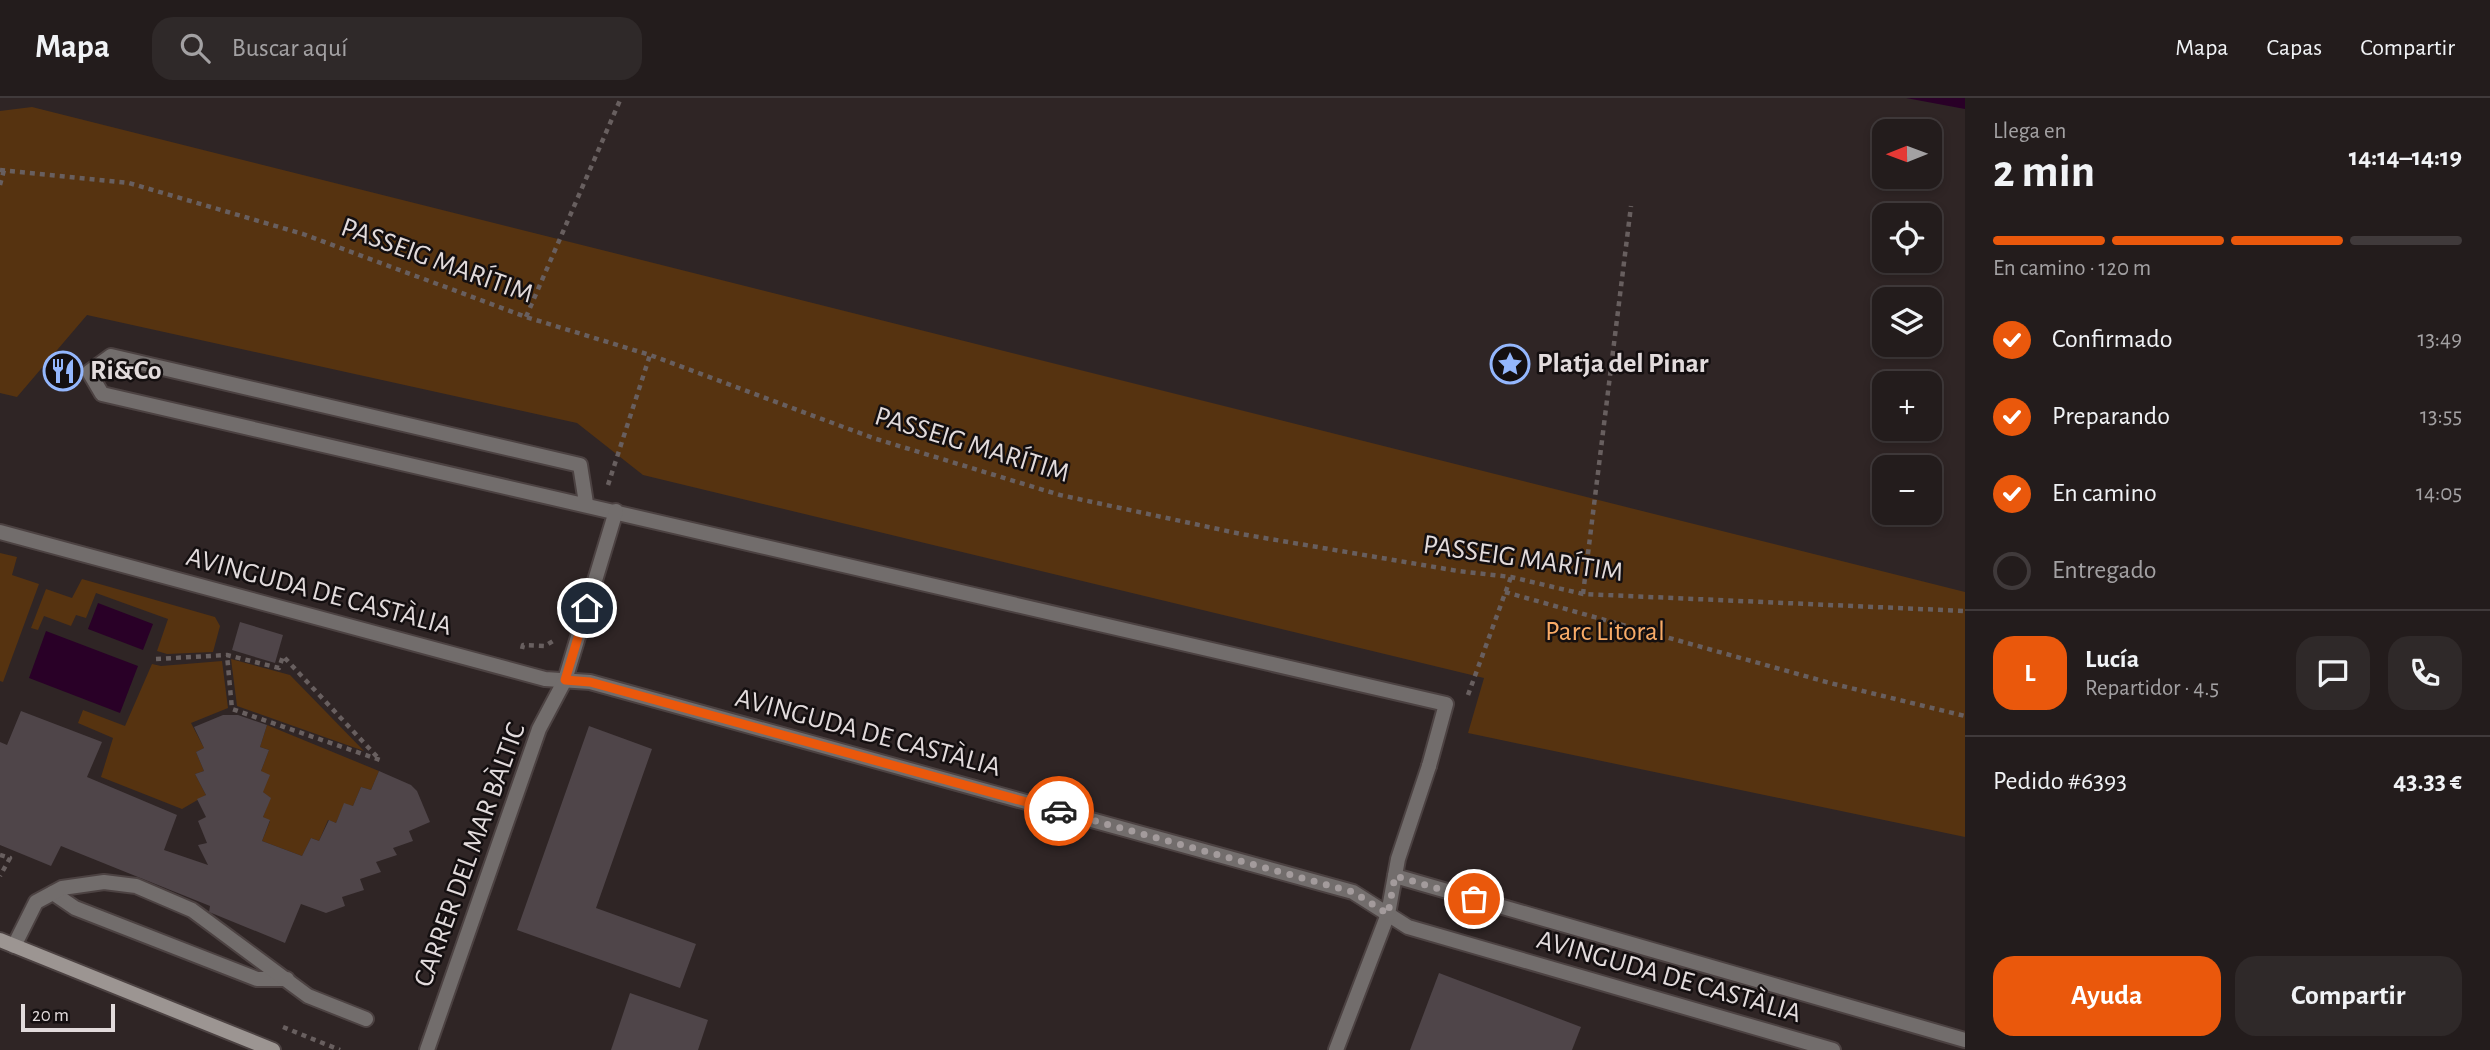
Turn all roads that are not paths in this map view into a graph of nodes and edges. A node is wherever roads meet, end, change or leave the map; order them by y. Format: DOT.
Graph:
graph roads {
  1 [pos="586,503"];
  2 [pos="616,511"];
  3 [pos="0,531"];
  4 [pos="565,680"];
  5 [pos="1395,876"];
  6 [pos="53,893"];
  7 [pos="1388,914"];
  8 [pos="7,943"];
  9 [pos="288,979"];
  10 [pos="366,1019"];
  11 [pos="1965,1040"];
  12 [pos="273,1050"];
  13 [pos="427,1050"];
  14 [pos="1336,1050"];
  15 [pos="1833,1050"];
  1 -- 1 [label="street"];
  1 -- 2 [label="street"];
  2 -- 4 [label="street, CARRER DEL MAR BÀLTIC"];
  2 -- 5 [label="street"];
  3 -- 4 [label="street, AVINGUDA DE CASTÀLIA"];
  4 -- 7 [label="street, AVINGUDA DE CASTÀLIA"];
  4 -- 13 [label="street, CARRER DEL MAR BÀLTIC"];
  5 -- 7 [label="street"];
  5 -- 11 [label="street, AVINGUDA DE CASTÀLIA"];
  6 -- 8 [label="street"];
  6 -- 9 [label="street"];
  6 -- 9 [label="street"];
  7 -- 14 [label="street"];
  7 -- 15 [label="street, AVINGUDA DE CASTÀLIA"];
  8 -- 12 [label="street"];
  9 -- 10 [label="street"];
}
